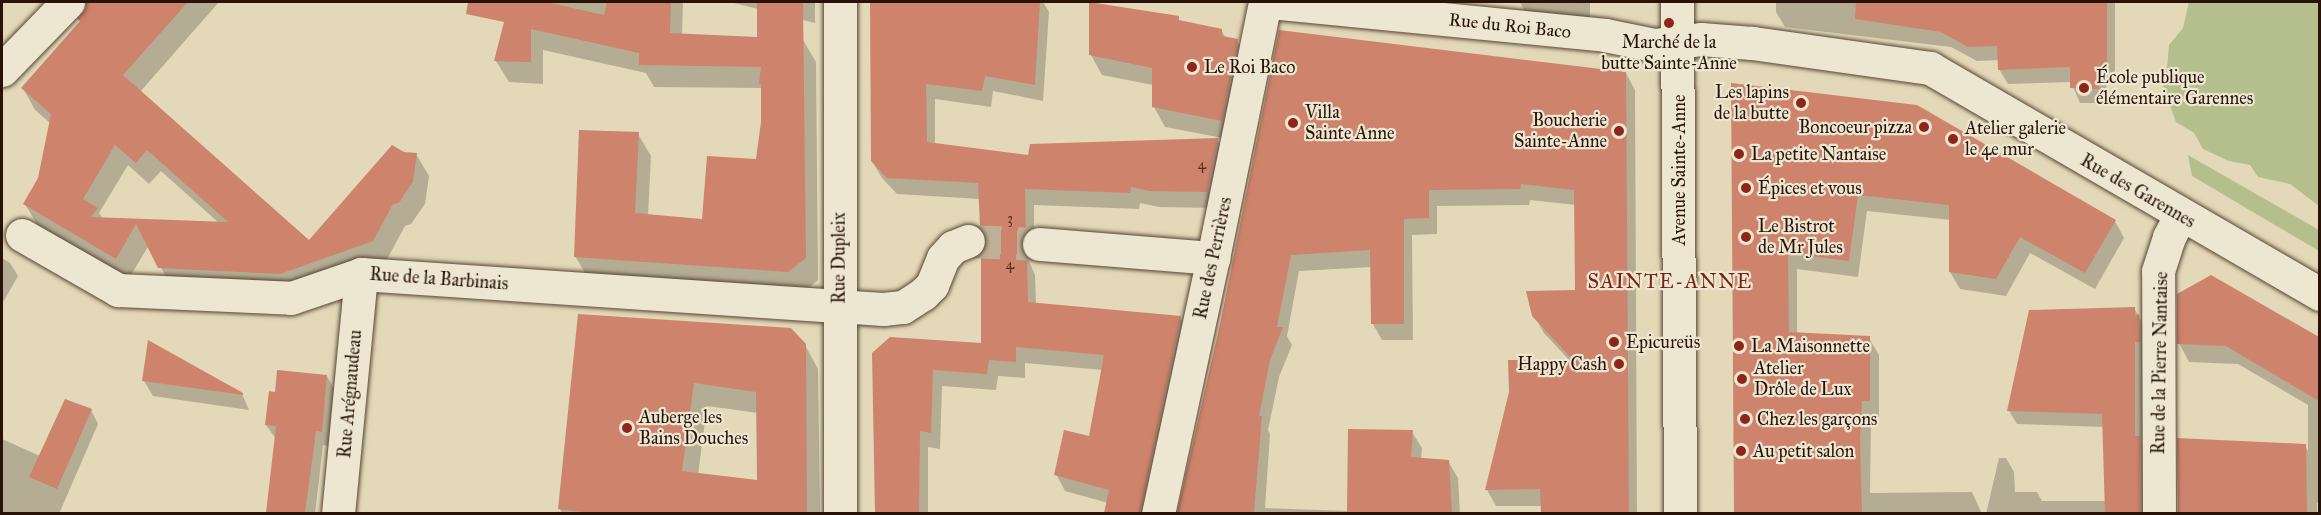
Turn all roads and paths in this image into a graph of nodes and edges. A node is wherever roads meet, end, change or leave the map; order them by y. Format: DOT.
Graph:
graph roads {
  1 [pos="68,2"];
  2 [pos="840,2"];
  3 [pos="1264,2"];
  4 [pos="1270,2"];
  5 [pos="1677,2"];
  6 [pos="1677,42"];
  7 [pos="2,70"];
  8 [pos="2180,216"];
  9 [pos="22,235"];
  10 [pos="968,241"];
  11 [pos="1039,244"];
  12 [pos="1213,258"];
  13 [pos="361,274"];
  14 [pos="2319,294"];
  15 [pos="840,307"];
  16 [pos="338,513"];
  17 [pos="840,513"];
  18 [pos="1158,513"];
  19 [pos="1680,513"];
  20 [pos="2159,513"];
  1 -- 7 [label="street"];
  2 -- 15 [label="street, Rue Dupleix"];
  3 -- 12 [label="street, Rue des Perrières"];
  4 -- 6 [label="street, Rue du Roi Baco"];
  5 -- 6 [label="street, Avenue Sainte-Anne"];
  6 -- 8 [label="street, Rue des Garennes"];
  6 -- 19 [label="street, Avenue Sainte-Anne"];
  8 -- 14 [label="street, Rue des Garennes"];
  8 -- 20 [label="street, Rue de la Pierre Nantaise"];
  9 -- 13 [label="street, Rue de la Barbinais"];
  10 -- 15 [label="street, Rue de la Barbinais"];
  11 -- 12 [label="street"];
  12 -- 18 [label="street, Rue des Perrières"];
  13 -- 15 [label="street, Rue de la Barbinais"];
  13 -- 16 [label="street, Rue Arégnaudeau"];
  15 -- 17 [label="street, Rue Dupleix"];
}
